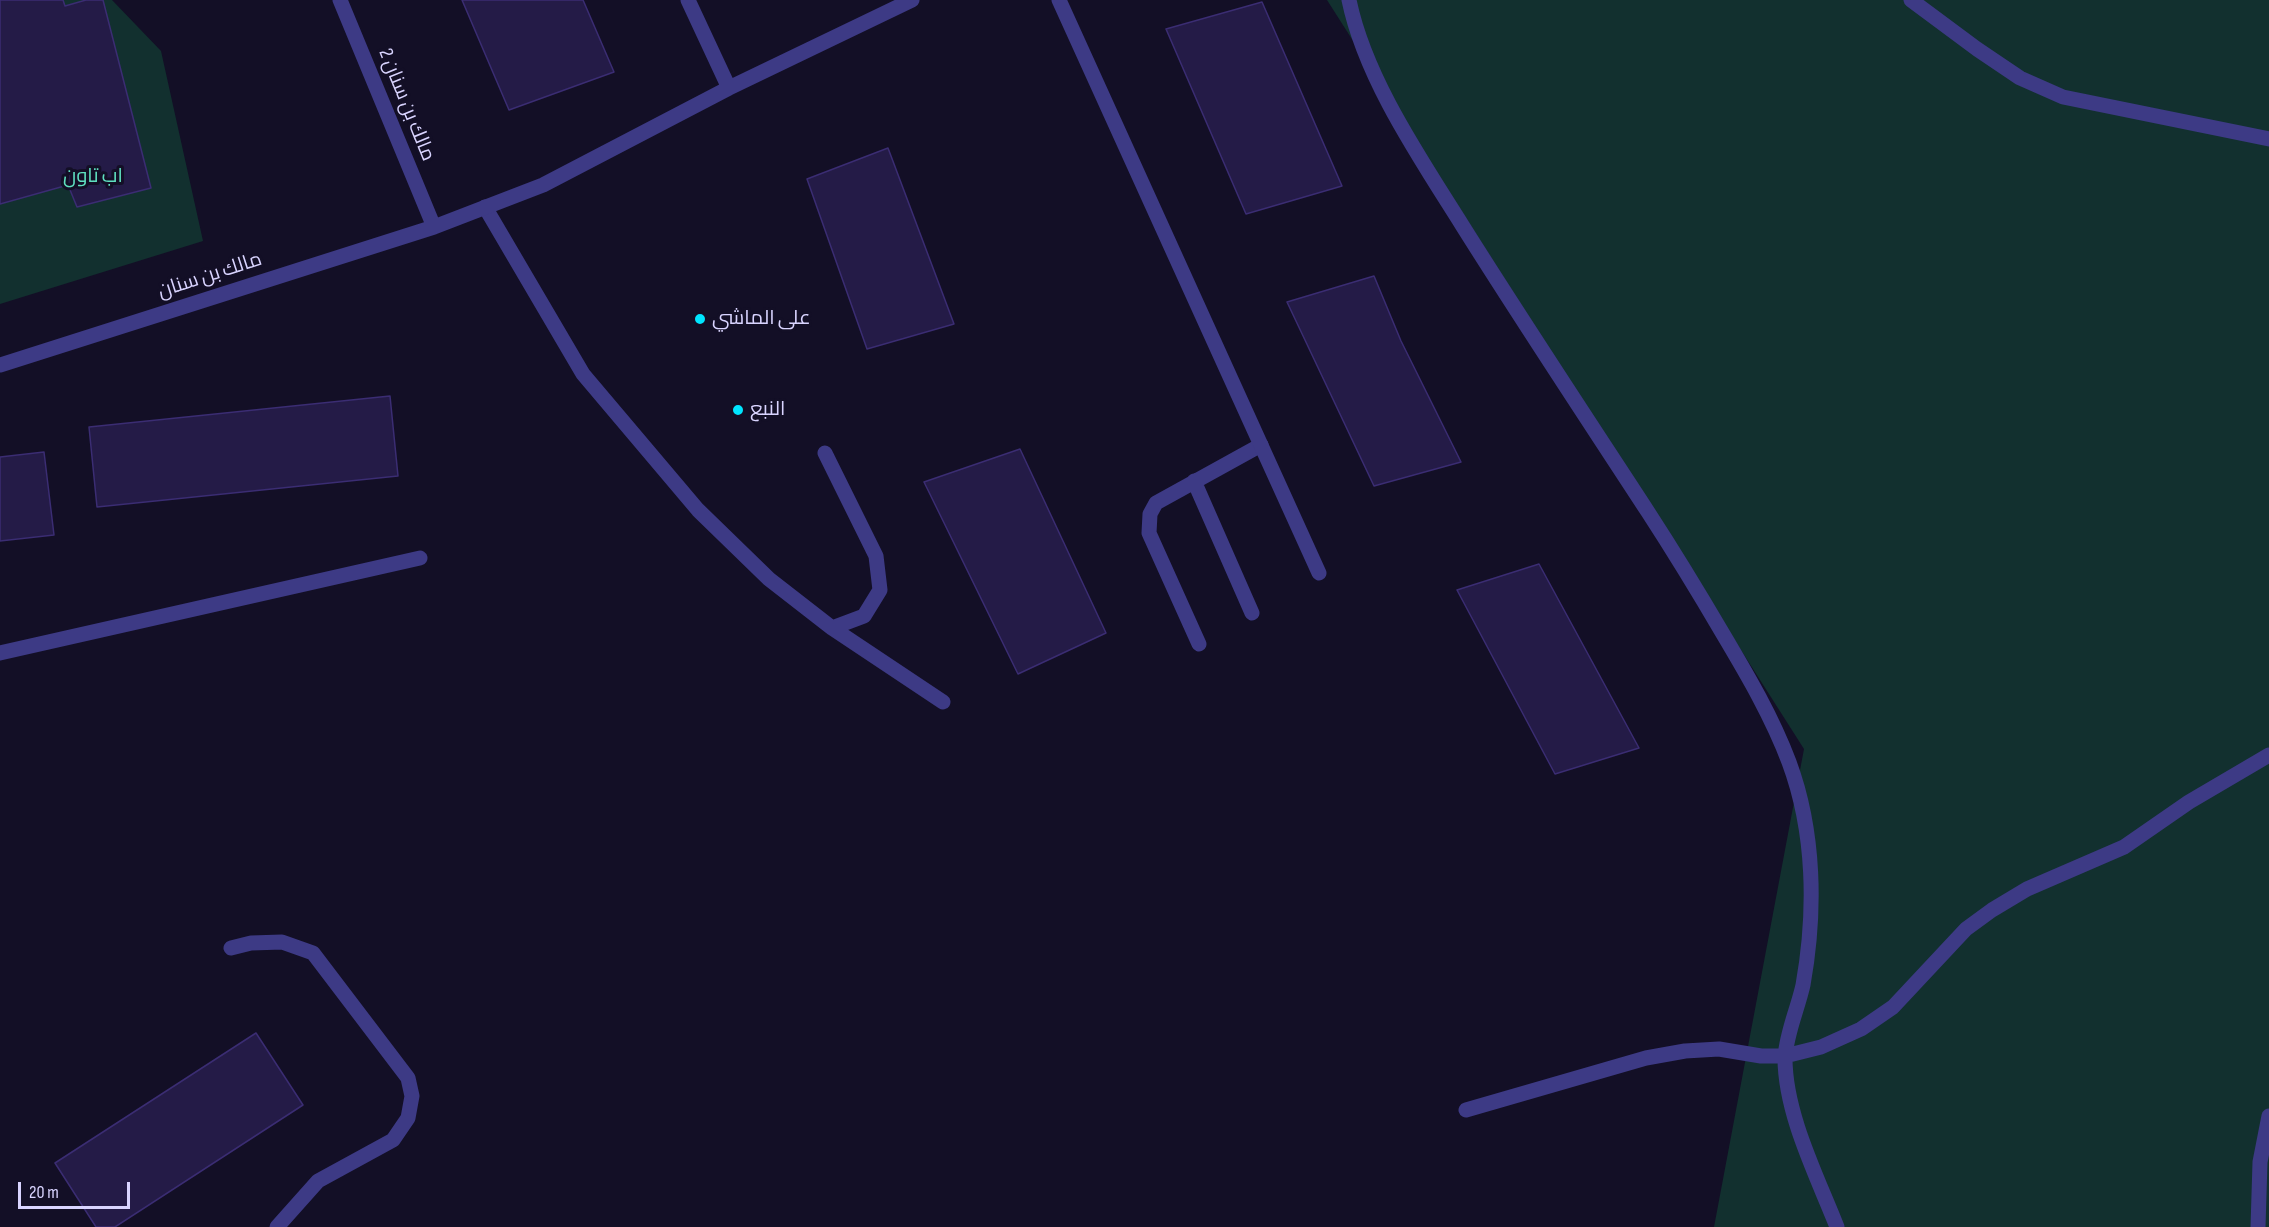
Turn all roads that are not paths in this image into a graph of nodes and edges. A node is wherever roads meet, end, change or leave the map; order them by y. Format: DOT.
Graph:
graph roads {
  1 [pos="340,0"];
  2 [pos="688,0"];
  3 [pos="912,0"];
  4 [pos="1059,0"];
  5 [pos="1349,0"];
  6 [pos="1911,0"];
  7 [pos="729,88"];
  8 [pos="2269,139"];
  9 [pos="485,207"];
  10 [pos="434,227"];
  11 [pos="0,365"];
  12 [pos="1261,445"];
  13 [pos="825,453"];
  14 [pos="1194,482"];
  15 [pos="420,558"];
  16 [pos="1318,573"];
  17 [pos="1252,613"];
  18 [pos="832,628"];
  19 [pos="1199,644"];
  20 [pos="0,653"];
  21 [pos="943,702"];
  22 [pos="2269,755"];
  23 [pos="231,948"];
  24 [pos="1785,1056"];
  25 [pos="1466,1110"];
  26 [pos="2269,1116"];
  27 [pos="277,1227"];
  28 [pos="1837,1227"];
  29 [pos="2258,1227"];
  1 -- 10 [label="street, مالك بن سنان 2"];
  2 -- 7 [label="street"];
  3 -- 7 [label="street, مالك بن سنان"];
  4 -- 12 [label="street"];
  5 -- 24 [label="street"];
  6 -- 8 [label="street"];
  7 -- 9 [label="street, مالك بن سنان"];
  9 -- 10 [label="street, مالك بن سنان"];
  9 -- 18 [label="street"];
  10 -- 11 [label="street, مالك بن سنان"];
  12 -- 14 [label="street"];
  12 -- 16 [label="street"];
  13 -- 18 [label="street"];
  14 -- 17 [label="street"];
  14 -- 19 [label="street"];
  15 -- 20 [label="street"];
  18 -- 21 [label="street"];
  22 -- 24 [label="street"];
  23 -- 27 [label="street"];
  24 -- 25 [label="street"];
  24 -- 28 [label="street"];
  26 -- 29 [label="street"];
}
